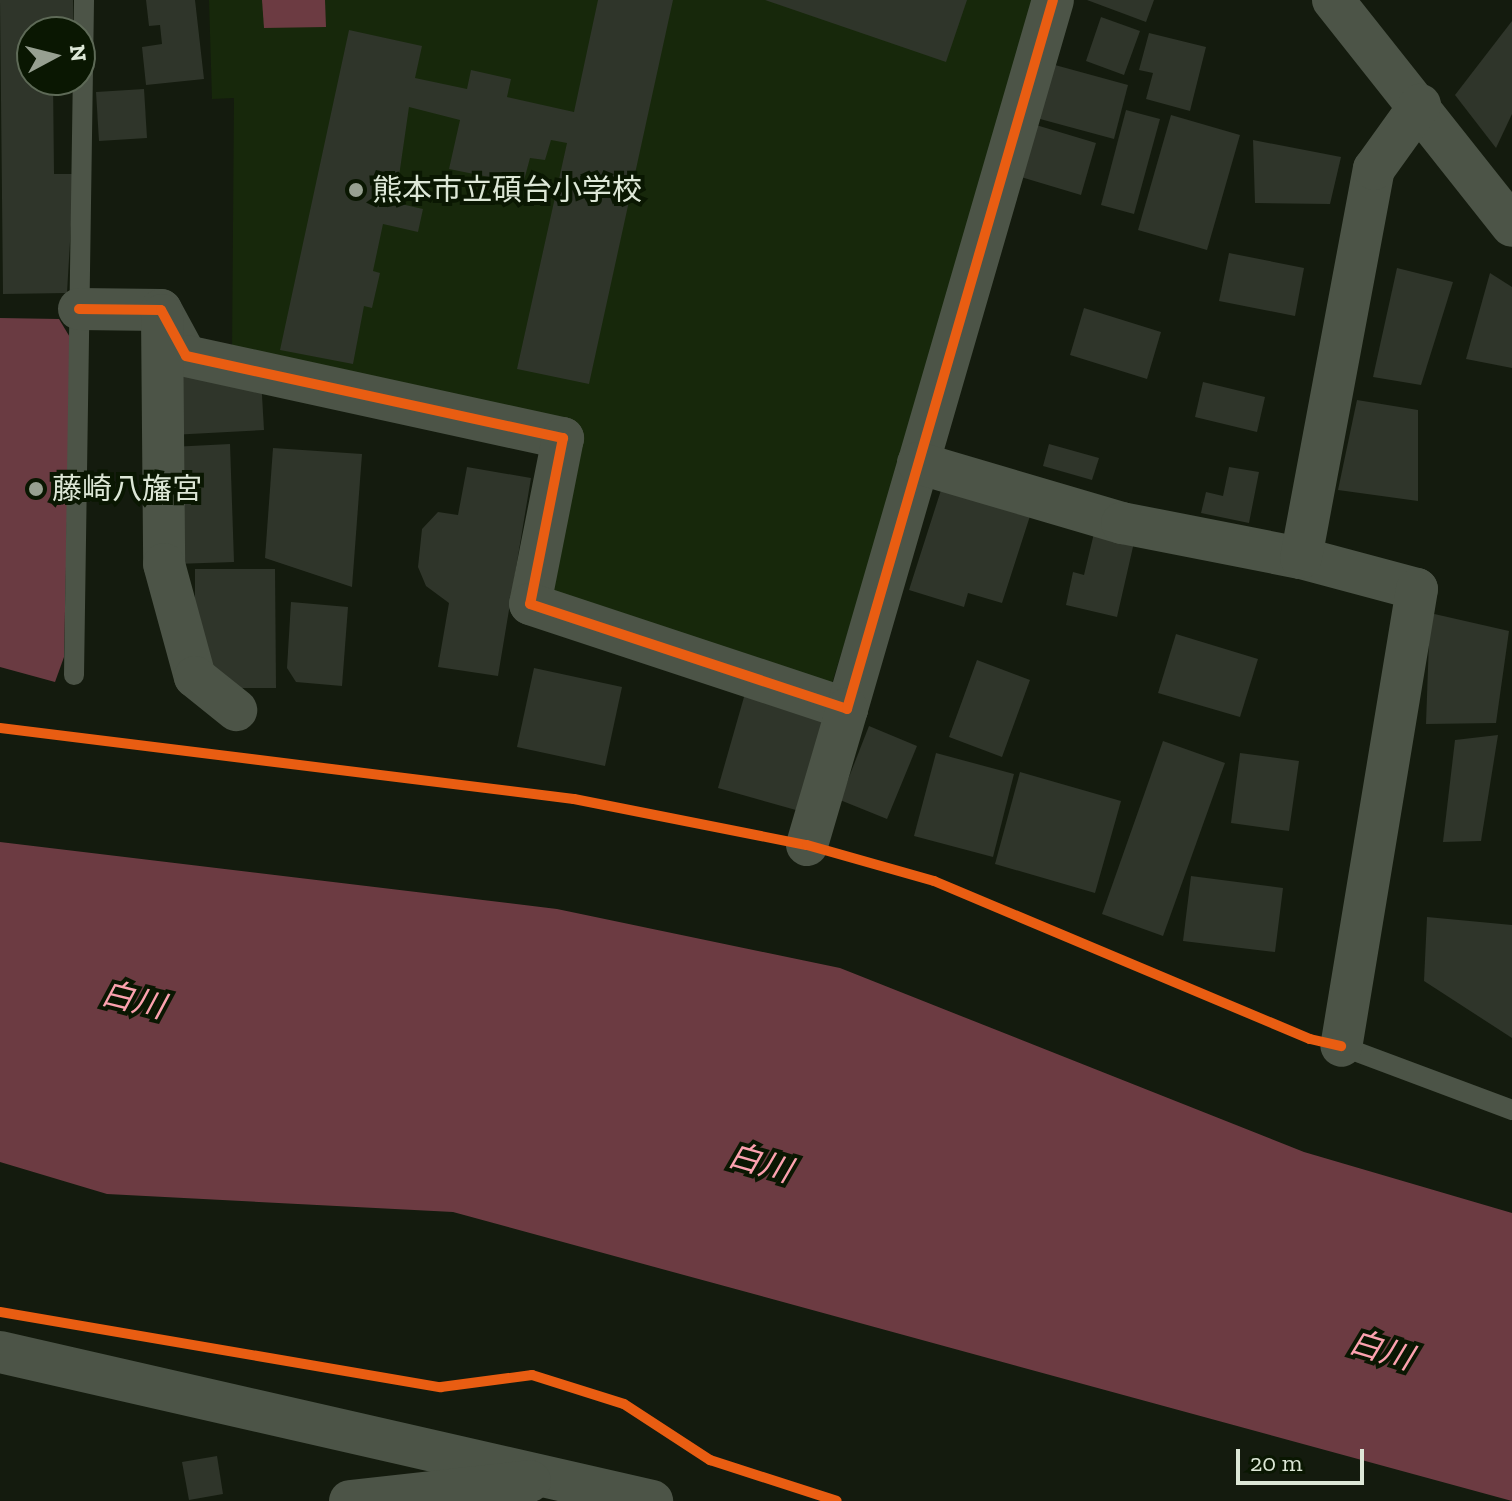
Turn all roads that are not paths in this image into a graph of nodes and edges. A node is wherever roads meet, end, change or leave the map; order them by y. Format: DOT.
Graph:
graph roads {
  1 [pos="84,0"];
  2 [pos="1053,0"];
  3 [pos="1333,0"];
  4 [pos="1420,105"];
  5 [pos="1512,226"];
  6 [pos="79,309"];
  7 [pos="161,310"];
  8 [pos="918,463"];
  9 [pos="1301,558"];
  10 [pos="74,675"];
  11 [pos="847,709"];
  12 [pos="236,710"];
  13 [pos="807,845"];
  14 [pos="1341,1046"];
  15 [pos="1512,1110"];
  16 [pos="0,1352"];
  17 [pos="568,1489"];
  18 [pos="350,1501"];
  19 [pos="652,1501"];
  1 -- 6 [label="lane"];
  2 -- 8 [label="street"];
  3 -- 4 [label="street"];
  4 -- 5 [label="street"];
  4 -- 9 [label="street"];
  6 -- 7 [label="street"];
  6 -- 10 [label="lane"];
  7 -- 11 [label="street"];
  7 -- 12 [label="street"];
  8 -- 9 [label="street"];
  8 -- 11 [label="street"];
  9 -- 14 [label="street"];
  11 -- 13 [label="street"];
  14 -- 15 [label="lane"];
  16 -- 17 [label="street"];
  17 -- 18 [label="street"];
  17 -- 19 [label="street"];
}
